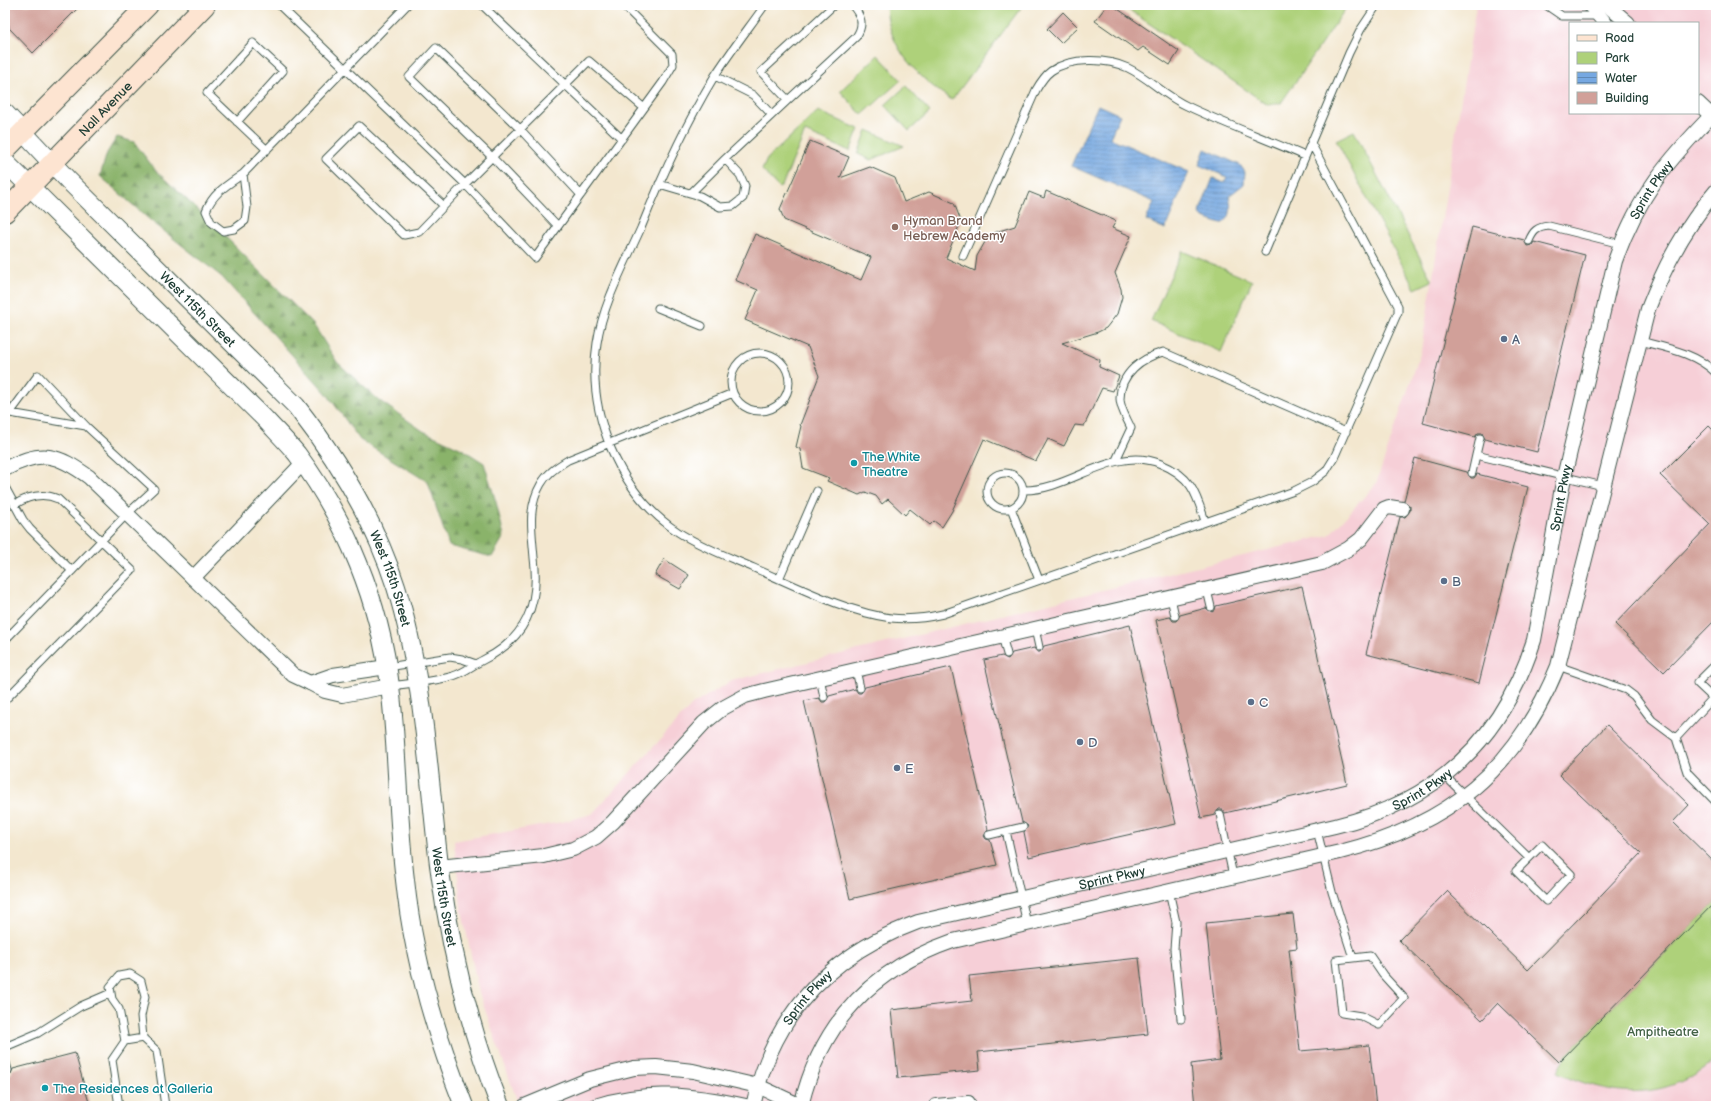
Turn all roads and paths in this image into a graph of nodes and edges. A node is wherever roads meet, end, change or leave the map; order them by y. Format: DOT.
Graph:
graph roads {
  1 [pos="148,5"];
  2 [pos="206,5"];
  3 [pos="279,5"];
  4 [pos="407,5"];
  5 [pos="482,5"];
  6 [pos="622,5"];
  7 [pos="765,5"];
  8 [pos="834,5"];
  9 [pos="852,5"];
  10 [pos="1377,5"];
  11 [pos="1546,5"];
  12 [pos="1600,12"];
  13 [pos="1625,22"];
  14 [pos="346,68"];
  15 [pos="715,76"];
  16 [pos="565,84"];
  17 [pos="788,100"];
  18 [pos="1699,104"];
  19 [pos="644,108"];
  20 [pos="5,113"];
  21 [pos="772,115"];
  22 [pos="1714,115"];
  23 [pos="237,122"];
  24 [pos="520,129"];
  25 [pos="23,132"];
  26 [pos="622,139"];
  27 [pos="1311,143"];
  28 [pos="5,150"];
  29 [pos="267,150"];
  30 [pos="1305,156"];
  31 [pos="492,157"];
  32 [pos="725,159"];
  33 [pos="5,162"];
  34 [pos="52,164"];
  35 [pos="243,174"];
  36 [pos="465,184"];
  37 [pos="659,184"];
  38 [pos="30,188"];
  39 [pos="1716,191"];
  40 [pos="691,193"];
  41 [pos="581,195"];
  42 [pos="444,206"];
  43 [pos="5,212"];
  44 [pos="558,226"];
  45 [pos="1528,241"];
  46 [pos="1621,244"];
  47 [pos="1265,252"];
  48 [pos="964,256"];
  49 [pos="658,308"];
  50 [pos="702,326"];
  51 [pos="1640,341"];
  52 [pos="1716,372"];
  53 [pos="733,393"];
  54 [pos="7,413"];
  55 [pos="86,426"];
  56 [pos="1346,432"];
  57 [pos="1480,438"];
  58 [pos="609,443"];
  59 [pos="1476,455"];
  60 [pos="1116,460"];
  61 [pos="303,464"];
  62 [pos="5,469"];
  63 [pos="1472,473"];
  64 [pos="1564,477"];
  65 [pos="1603,486"];
  66 [pos="5,487"];
  67 [pos="1023,490"];
  68 [pos="817,492"];
  69 [pos="14,505"];
  70 [pos="1011,508"];
  71 [pos="1402,509"];
  72 [pos="127,514"];
  73 [pos="1206,521"];
  74 [pos="102,540"];
  75 [pos="72,570"];
  76 [pos="193,578"];
  77 [pos="779,579"];
  78 [pos="1039,580"];
  79 [pos="1207,590"];
  80 [pos="1171,598"];
  81 [pos="1211,607"];
  82 [pos="1175,616"];
  83 [pos="1035,629"];
  84 [pos="1002,636"];
  85 [pos="5,640"];
  86 [pos="1039,647"];
  87 [pos="1007,654"];
  88 [pos="415,663"];
  89 [pos="476,664"];
  90 [pos="1716,664"];
  91 [pos="1558,666"];
  92 [pos="387,667"];
  93 [pos="856,670"];
  94 [pos="820,678"];
  95 [pos="417,682"];
  96 [pos="310,683"];
  97 [pos="390,686"];
  98 [pos="860,688"];
  99 [pos="824,697"];
  100 [pos="5,700"];
  101 [pos="1714,700"];
  102 [pos="1676,738"];
  103 [pos="1445,776"];
  104 [pos="1465,796"];
  105 [pos="1716,802"];
  106 [pos="1220,814"];
  107 [pos="1023,827"];
  108 [pos="1317,830"];
  109 [pos="1006,831"];
  110 [pos="989,835"];
  111 [pos="1228,850"];
  112 [pos="1323,856"];
  113 [pos="1529,858"];
  114 [pos="439,867"];
  115 [pos="1234,876"];
  116 [pos="1169,891"];
  117 [pos="1021,898"];
  118 [pos="1027,924"];
  119 [pos="1353,958"];
  120 [pos="111,993"];
  121 [pos="1181,1019"];
  122 [pos="143,1038"];
  123 [pos="125,1041"];
  124 [pos="5,1047"];
  125 [pos="5,1060"];
  126 [pos="8,1070"];
  127 [pos="758,1086"];
  128 [pos="119,1106"];
  129 [pos="165,1106"];
  130 [pos="464,1106"];
  131 [pos="500,1106"];
  132 [pos="525,1106"];
  133 [pos="595,1106"];
  134 [pos="746,1106"];
  135 [pos="753,1106"];
  136 [pos="796,1106"];
  137 [pos="801,1106"];
  138 [pos="936,1106"];
  139 [pos="969,1106"];
  1 -- 25 [label="main road"];
  2 -- 34 [label="main road, Nall Avenue"];
  3 -- 14 [label="lane"];
  4 -- 14 [label="lane"];
  5 -- 16 [label="lane"];
  6 -- 19 [label="lane"];
  7 -- 15 [label="lane"];
  8 -- 17 [label="lane"];
  9 -- 17 [label="lane"];
  10 -- 27 [label="lane"];
  11 -- 12 [label="lane"];
  12 -- 13 [label="street"];
  14 -- 29 [label="lane"];
  14 -- 36 [label="lane"];
  15 -- 21 [label="lane"];
  15 -- 37 [label="lane"];
  16 -- 19 [label="lane"];
  16 -- 24 [label="lane"];
  16 -- 26 [label="lane"];
  17 -- 21 [label="lane"];
  18 -- 22 [label="street"];
  19 -- 26 [label="lane"];
  20 -- 25 [label="street, West 115th Street"];
  21 -- 32 [label="lane"];
  22 -- 46 [label="street, Sprint Pkwy"];
  23 -- 23 [label="lane"];
  23 -- 29 [label="lane"];
  24 -- 31 [label="lane"];
  24 -- 31 [label="lane"];
  24 -- 41 [label="lane"];
  25 -- 28 [label="main road"];
  25 -- 34 [label="street, West 115th Street"];
  26 -- 41 [label="lane"];
  27 -- 30 [label="lane"];
  27 -- 56 [label="lane"];
  29 -- 35 [label="lane"];
  30 -- 47 [label="lane"];
  30 -- 48 [label="lane"];
  31 -- 36 [label="lane"];
  31 -- 44 [label="lane"];
  32 -- 40 [label="lane"];
  32 -- 40 [label="lane"];
  33 -- 38 [label="street, West 115th Street"];
  34 -- 38 [label="main road, Nall Avenue"];
  34 -- 88 [label="street, West 115th Street"];
  35 -- 35 [label="lane"];
  36 -- 42 [label="lane"];
  36 -- 44 [label="lane"];
  37 -- 40 [label="lane"];
  37 -- 58 [label="lane"];
  38 -- 43 [label="main road, Nall Avenue"];
  38 -- 61 [label="street, West 115th Street"];
  39 -- 51 [label="street, Sprint Pkwy"];
  41 -- 44 [label="lane"];
  42 -- 42 [label="lane"];
  45 -- 46 [label="lane"];
  46 -- 64 [label="street, Sprint Pkwy"];
  49 -- 50 [label="lane"];
  51 -- 52 [label="lane"];
  51 -- 65 [label="street, Sprint Pkwy"];
  53 -- 53 [label="lane"];
  53 -- 58 [label="lane"];
  54 -- 55 [label="lane"];
  54 -- 55 [label="lane"];
  55 -- 72 [label="lane"];
  56 -- 60 [label="lane"];
  56 -- 73 [label="lane"];
  57 -- 59 [label="lane"];
  58 -- 77 [label="lane"];
  58 -- 89 [label="lane"];
  59 -- 63 [label="lane"];
  59 -- 64 [label="lane"];
  60 -- 67 [label="lane"];
  60 -- 73 [label="lane"];
  61 -- 76 [label="street"];
  61 -- 92 [label="street, West 115th Street"];
  62 -- 72 [label="street"];
  64 -- 65 [label="lane"];
  64 -- 103 [label="street, Sprint Pkwy"];
  65 -- 91 [label="street, Sprint Pkwy"];
  66 -- 69 [label="lane"];
  67 -- 70 [label="lane"];
  67 -- 70 [label="lane"];
  68 -- 77 [label="lane"];
  69 -- 74 [label="lane"];
  69 -- 75 [label="lane"];
  70 -- 78 [label="lane"];
  71 -- 79 [label="street"];
  72 -- 74 [label="lane"];
  72 -- 76 [label="street"];
  73 -- 78 [label="lane"];
  74 -- 75 [label="lane"];
  74 -- 100 [label="lane"];
  75 -- 85 [label="lane"];
  76 -- 96 [label="street"];
  77 -- 78 [label="lane"];
  79 -- 80 [label="street"];
  79 -- 81 [label="lane"];
  80 -- 82 [label="lane"];
  80 -- 83 [label="street"];
  83 -- 84 [label="street"];
  83 -- 86 [label="lane"];
  84 -- 87 [label="lane"];
  84 -- 93 [label="street"];
  88 -- 89 [label="lane"];
  88 -- 92 [label="lane"];
  88 -- 95 [label="street, West 115th Street"];
  89 -- 95 [label="lane"];
  90 -- 101 [label="lane"];
  91 -- 102 [label="lane"];
  91 -- 104 [label="street, Sprint Pkwy"];
  92 -- 96 [label="street"];
  92 -- 97 [label="street, West 115th Street"];
  93 -- 94 [label="street"];
  93 -- 98 [label="lane"];
  94 -- 99 [label="lane"];
  94 -- 114 [label="street"];
  95 -- 97 [label="lane"];
  95 -- 114 [label="street, West 115th Street"];
  96 -- 97 [label="street"];
  97 -- 130 [label="street, West 115th Street"];
  101 -- 102 [label="lane"];
  102 -- 105 [label="lane"];
  103 -- 104 [label="lane"];
  103 -- 108 [label="street, Sprint Pkwy"];
  104 -- 112 [label="street, Sprint Pkwy"];
  104 -- 113 [label="lane"];
  106 -- 111 [label="lane"];
  107 -- 109 [label="lane"];
  108 -- 111 [label="street, Sprint Pkwy"];
  108 -- 112 [label="lane"];
  109 -- 110 [label="lane"];
  109 -- 117 [label="lane"];
  111 -- 115 [label="lane"];
  111 -- 117 [label="street, Sprint Pkwy"];
  112 -- 115 [label="street, Sprint Pkwy"];
  112 -- 119 [label="lane"];
  113 -- 113 [label="lane"];
  114 -- 131 [label="street, West 115th Street"];
  115 -- 116 [label="street, Sprint Pkwy"];
  116 -- 118 [label="street, Sprint Pkwy"];
  116 -- 121 [label="lane"];
  117 -- 118 [label="lane"];
  117 -- 127 [label="street, Sprint Pkwy"];
  118 -- 137 [label="street, Sprint Pkwy"];
  119 -- 119 [label="lane"];
  120 -- 122 [label="lane"];
  120 -- 123 [label="lane"];
  120 -- 124 [label="lane"];
  122 -- 123 [label="lane"];
  122 -- 129 [label="lane"];
  123 -- 128 [label="lane"];
  125 -- 126 [label="lane"];
  127 -- 132 [label="street"];
  127 -- 135 [label="street, Sprint Pkwy"];
  127 -- 137 [label="street"];
  133 -- 134 [label="street"];
  136 -- 137 [label="street"];
  138 -- 139 [label="street"];
}
